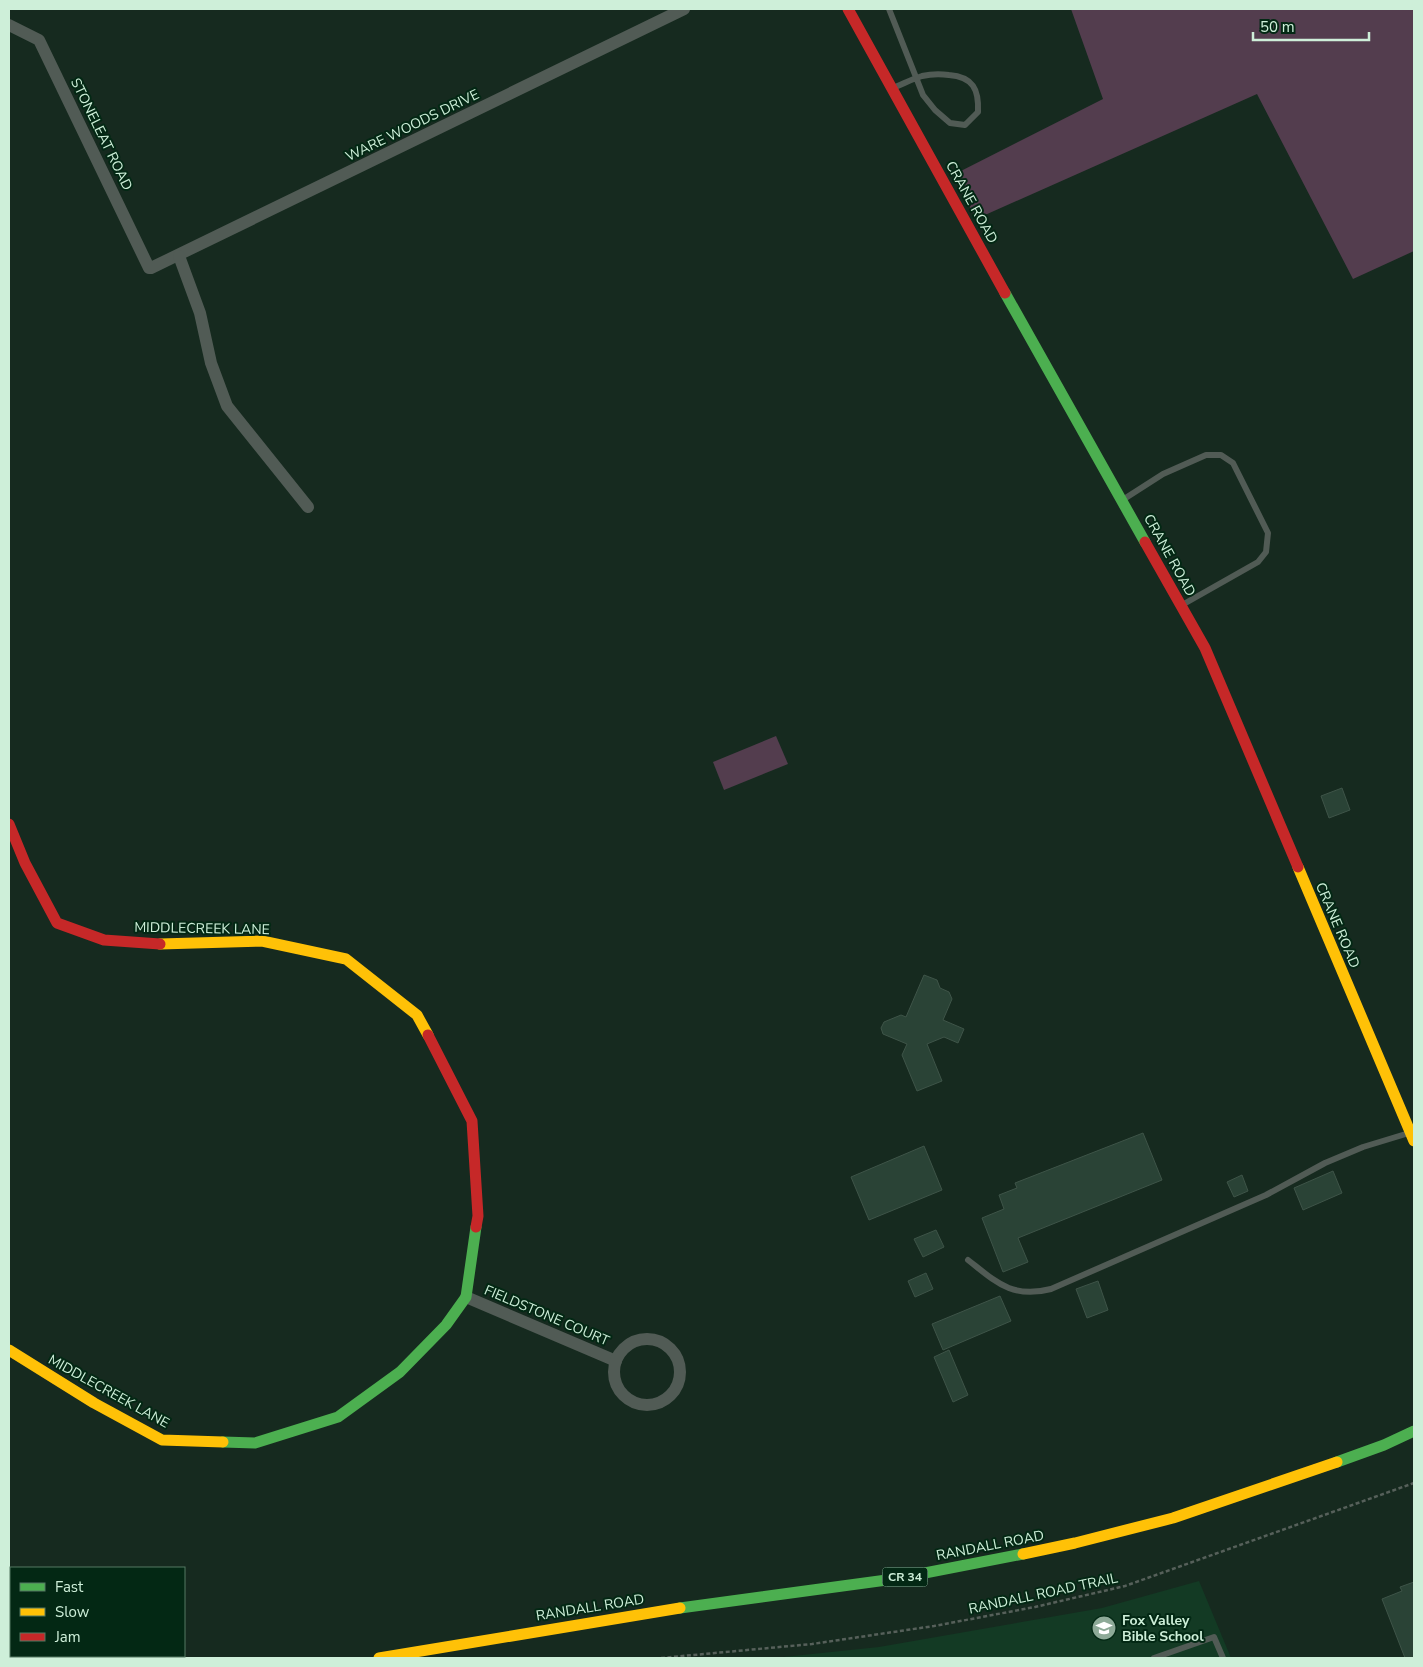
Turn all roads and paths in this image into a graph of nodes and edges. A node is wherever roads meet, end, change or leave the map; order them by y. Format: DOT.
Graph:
graph roads {
  1 [pos="684,9"];
  2 [pos="848,9"];
  3 [pos="889,9"];
  4 [pos="9,25"];
  5 [pos="916,79"];
  6 [pos="892,88"];
  7 [pos="179,256"];
  8 [pos="154,268"];
  9 [pos="1122,500"];
  10 [pos="308,507"];
  11 [pos="1181,605"];
  12 [pos="9,824"];
  13 [pos="1412,1137"];
  14 [pos="968,1260"];
  15 [pos="466,1297"];
  16 [pos="9,1350"];
  17 [pos="616,1361"];
  18 [pos="1414,1431"];
  19 [pos="1414,1483"];
  20 [pos="380,1658"];
  21 [pos="661,1658"];
  22 [pos="1154,1658"];
  23 [pos="1223,1658"];
  1 -- 7 [label="street, WARE WOODS DRIVE"];
  2 -- 6 [label="street, CRANE ROAD"];
  3 -- 5 [label="lane"];
  4 -- 8 [label="street, STONELEAT ROAD"];
  5 -- 5 [label="lane"];
  5 -- 6 [label="lane"];
  6 -- 9 [label="street, CRANE ROAD"];
  7 -- 8 [label="street, WARE WOODS DRIVE"];
  7 -- 10 [label="street"];
  9 -- 11 [label="street, CRANE ROAD"];
  9 -- 11 [label="lane"];
  11 -- 13 [label="street, CRANE ROAD"];
  12 -- 15 [label="street, MIDDLECREEK LANE"];
  13 -- 14 [label="lane"];
  15 -- 16 [label="street, MIDDLECREEK LANE"];
  15 -- 17 [label="street, FIELDSTONE COURT"];
  17 -- 17 [label="street, FIELDSTONE COURT"];
  18 -- 20 [label="street, RANDALL ROAD / CR 34"];
  19 -- 21 [label="path, RANDALL ROAD TRAIL"];
  22 -- 23 [label="lane"];
}
